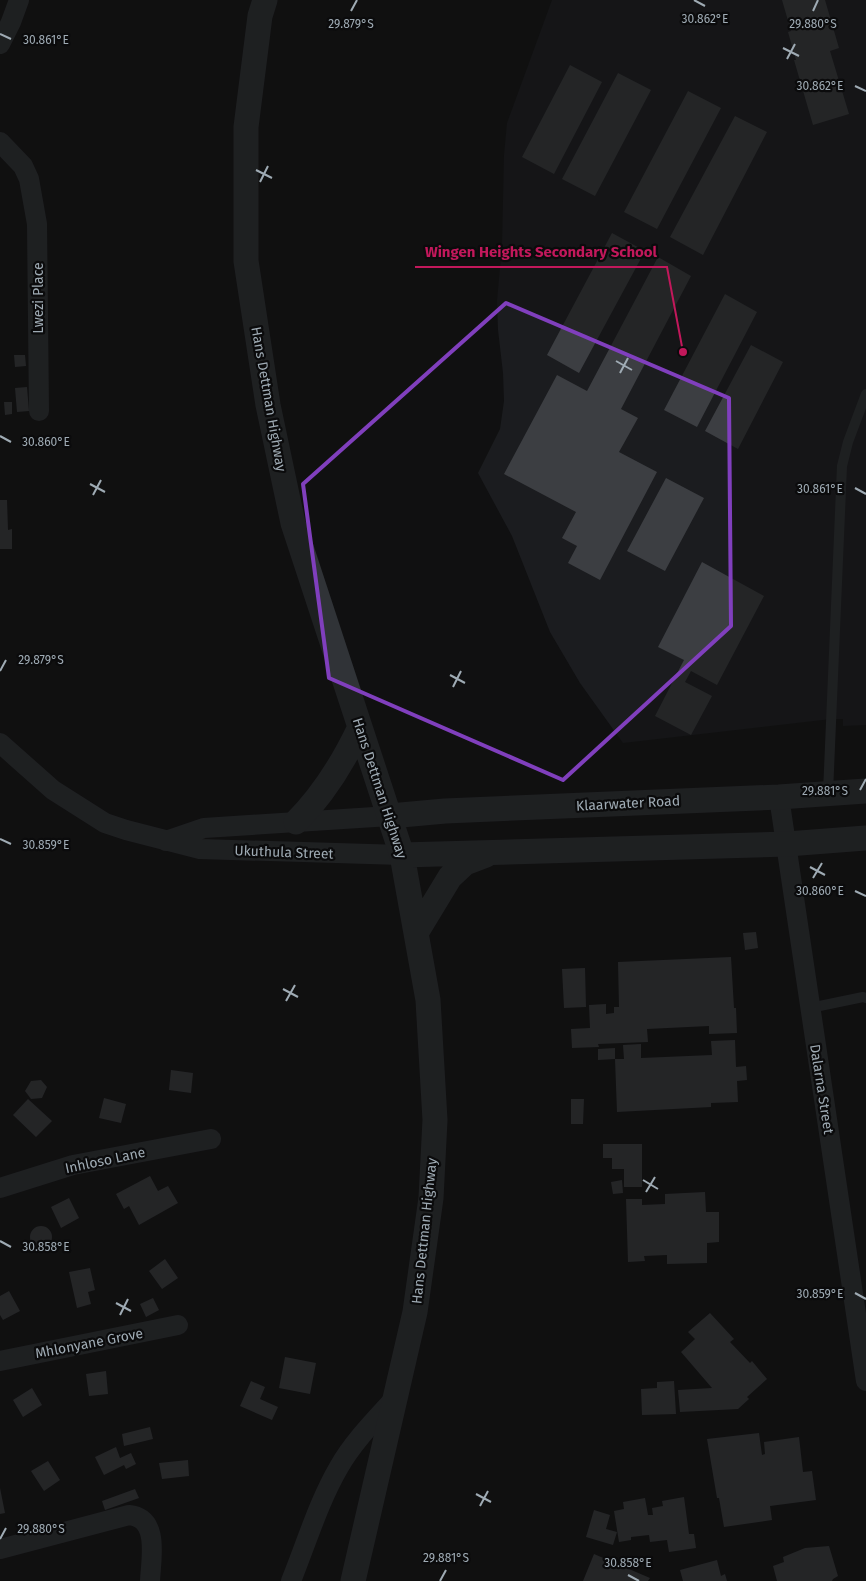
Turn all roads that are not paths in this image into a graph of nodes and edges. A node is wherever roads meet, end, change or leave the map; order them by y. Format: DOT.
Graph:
graph roads {
  1 [pos="19,0"];
  2 [pos="265,0"];
  3 [pos="0,44"];
  4 [pos="0,142"];
  5 [pos="866,394"];
  6 [pos="39,411"];
  7 [pos="360,727"];
  8 [pos="0,743"];
  9 [pos="866,791"];
  10 [pos="828,793"];
  11 [pos="779,797"];
  12 [pos="390,816"];
  13 [pos="296,822"];
  14 [pos="866,838"];
  15 [pos="166,841"];
  16 [pos="787,844"];
  17 [pos="498,851"];
  18 [pos="402,855"];
  19 [pos="416,933"];
  20 [pos="866,998"];
  21 [pos="810,1008"];
  22 [pos="211,1139"];
  23 [pos="0,1188"];
  24 [pos="178,1325"];
  25 [pos="0,1361"];
  26 [pos="866,1380"];
  27 [pos="396,1397"];
  28 [pos="0,1549"];
  29 [pos="150,1581"];
  30 [pos="291,1581"];
  31 [pos="353,1581"];
  1 -- 3 [label="street"];
  2 -- 7 [label="street, Hans Dettman Highway"];
  4 -- 6 [label="street, Lwezi Place"];
  5 -- 10 [label="lane"];
  7 -- 12 [label="street, Hans Dettman Highway"];
  7 -- 13 [label="street"];
  8 -- 15 [label="street, Ukuthula Street"];
  9 -- 10 [label="street, Klaarwater Road"];
  10 -- 11 [label="street, Klaarwater Road"];
  11 -- 12 [label="street, Klaarwater Road"];
  11 -- 16 [label="street, Dalarna Street"];
  12 -- 13 [label="street, Ukuthula Street"];
  12 -- 18 [label="street, Hans Dettman Highway"];
  13 -- 15 [label="street, Ukuthula Street"];
  14 -- 16 [label="street"];
  15 -- 18 [label="street, Ukuthula Street"];
  16 -- 17 [label="street"];
  16 -- 21 [label="street, Dalarna Street"];
  17 -- 18 [label="street"];
  17 -- 19 [label="street"];
  18 -- 19 [label="street, Hans Dettman Highway"];
  19 -- 27 [label="street, Hans Dettman Highway"];
  20 -- 21 [label="lane"];
  21 -- 26 [label="street, Dalarna Street"];
  22 -- 23 [label="street, Inhloso Lane"];
  24 -- 25 [label="street, Mhlonyane Grove"];
  27 -- 30 [label="street"];
  27 -- 31 [label="street, Hans Dettman Highway"];
  28 -- 29 [label="street"];
}
